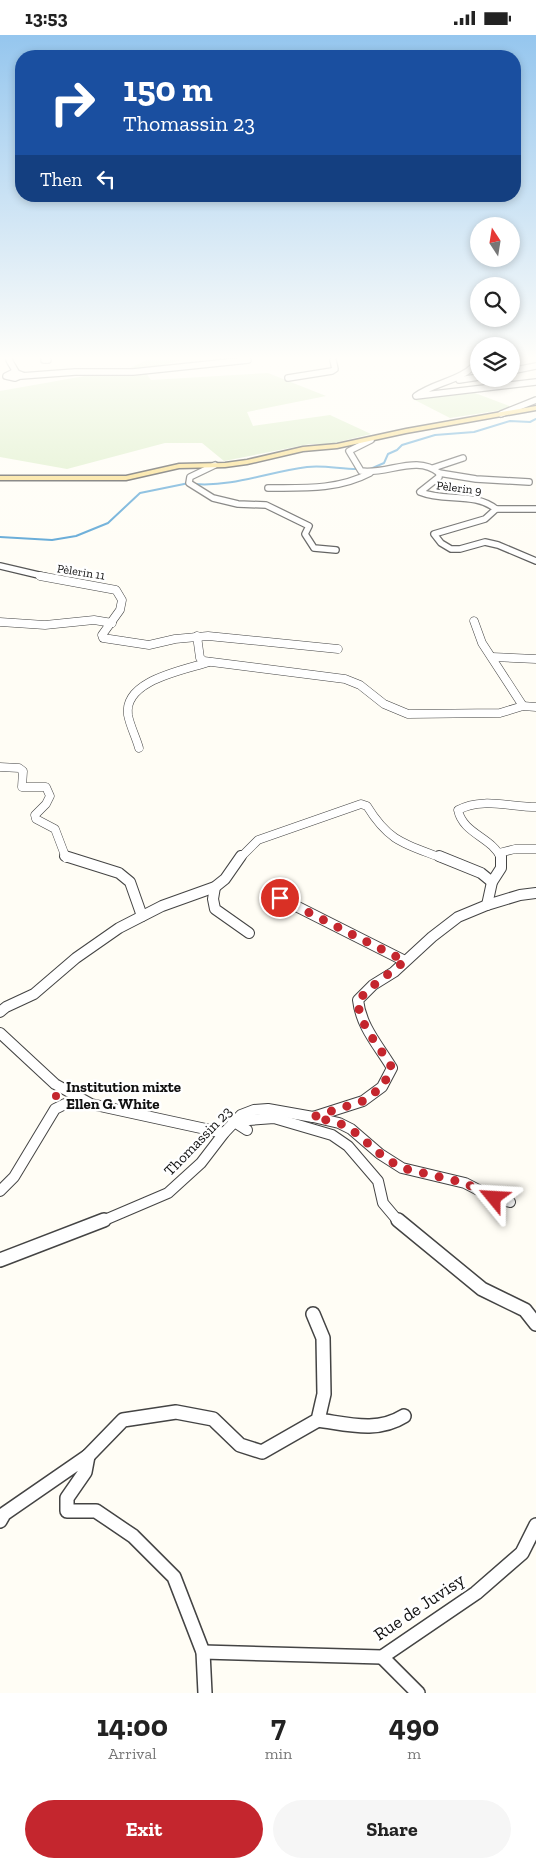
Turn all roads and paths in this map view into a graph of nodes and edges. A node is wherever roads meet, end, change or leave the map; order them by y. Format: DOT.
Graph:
graph roads {
  1 [pos="381,437"];
  2 [pos="371,440"];
  3 [pos="463,458"];
  4 [pos="215,465"];
  5 [pos="433,467"];
  6 [pos="370,473"];
  7 [pos="440,473"];
  8 [pos="0,478"];
  9 [pos="529,482"];
  10 [pos="268,488"];
  11 [pos="496,509"];
  12 [pos="536,509"];
  13 [pos="336,550"];
  14 [pos="512,551"];
  15 [pos="536,561"];
  16 [pos="0,566"];
  17 [pos="474,621"];
  18 [pos="0,622"];
  19 [pos="112,623"];
  20 [pos="196,637"];
  21 [pos="338,649"];
  22 [pos="492,657"];
  23 [pos="536,659"];
  24 [pos="209,662"];
  25 [pos="523,707"];
  26 [pos="536,707"];
  27 [pos="138,748"];
  28 [pos="0,767"];
  29 [pos="536,807"];
  30 [pos="536,849"];
  31 [pos="499,853"];
  32 [pos="492,882"];
  33 [pos="215,887"];
  34 [pos="536,893"];
  35 [pos="280,898"];
  36 [pos="487,905"];
  37 [pos="142,916"];
  38 [pos="249,933"];
  39 [pos="405,961"];
  40 [pos="0,1012"];
  41 [pos="0,1033"];
  42 [pos="90,1104"];
  43 [pos="313,1117"];
  44 [pos="234,1121"];
  45 [pos="247,1130"];
  46 [pos="224,1133"];
  47 [pos="0,1191"];
  48 [pos="510,1202"];
  49 [pos="0,1260"];
  50 [pos="313,1314"];
  51 [pos="536,1324"];
  52 [pos="404,1417"];
  53 [pos="318,1420"];
  54 [pos="88,1456"];
  55 [pos="0,1521"];
  56 [pos="536,1525"];
  57 [pos="203,1651"];
  58 [pos="382,1657"];
  59 [pos="205,1693"];
  60 [pos="418,1693"];
  1 -- 2 [label="main road"];
  2 -- 4 [label="main road"];
  2 -- 6 [label="street"];
  3 -- 5 [label="street"];
  4 -- 8 [label="main road"];
  4 -- 13 [label="street"];
  5 -- 6 [label="street, Pèlerin 9"];
  5 -- 7 [label="street, Pèlerin 9"];
  6 -- 10 [label="street, Pèlerin 9"];
  7 -- 9 [label="street"];
  7 -- 11 [label="street, Pèlerin 9"];
  11 -- 12 [label="street"];
  11 -- 14 [label="street, Pèlerin 9"];
  14 -- 15 [label="street"];
  16 -- 19 [label="street, Pèlerin 11"];
  17 -- 22 [label="street"];
  18 -- 19 [label="street"];
  19 -- 20 [label="street, Pèlerin 11"];
  20 -- 21 [label="street"];
  20 -- 24 [label="street"];
  22 -- 23 [label="street"];
  22 -- 25 [label="street"];
  24 -- 25 [label="street"];
  24 -- 27 [label="street"];
  25 -- 26 [label="street"];
  28 -- 37 [label="street"];
  29 -- 31 [label="street"];
  30 -- 31 [label="street"];
  31 -- 32 [label="street"];
  32 -- 33 [label="street"];
  32 -- 36 [label="street"];
  33 -- 37 [label="street"];
  33 -- 38 [label="street"];
  34 -- 36 [label="street, Thomassin 23"];
  35 -- 39 [label="street"];
  36 -- 39 [label="street, Thomassin 23"];
  37 -- 40 [label="street"];
  39 -- 43 [label="street, Thomassin 23"];
  41 -- 42 [label="street"];
  42 -- 46 [label="street"];
  42 -- 47 [label="street"];
  43 -- 44 [label="street, Thomassin 23"];
  43 -- 48 [label="street"];
  44 -- 45 [label="street"];
  44 -- 46 [label="street, Thomassin 23"];
  44 -- 51 [label="street"];
  46 -- 49 [label="street, Thomassin 23"];
  50 -- 53 [label="street"];
  52 -- 53 [label="street"];
  53 -- 54 [label="street"];
  54 -- 55 [label="street"];
  54 -- 57 [label="street"];
  56 -- 58 [label="street, Rue de Juvisy"];
  57 -- 58 [label="street, Rue de Juvisy"];
  57 -- 59 [label="street"];
  58 -- 60 [label="street"];
}
